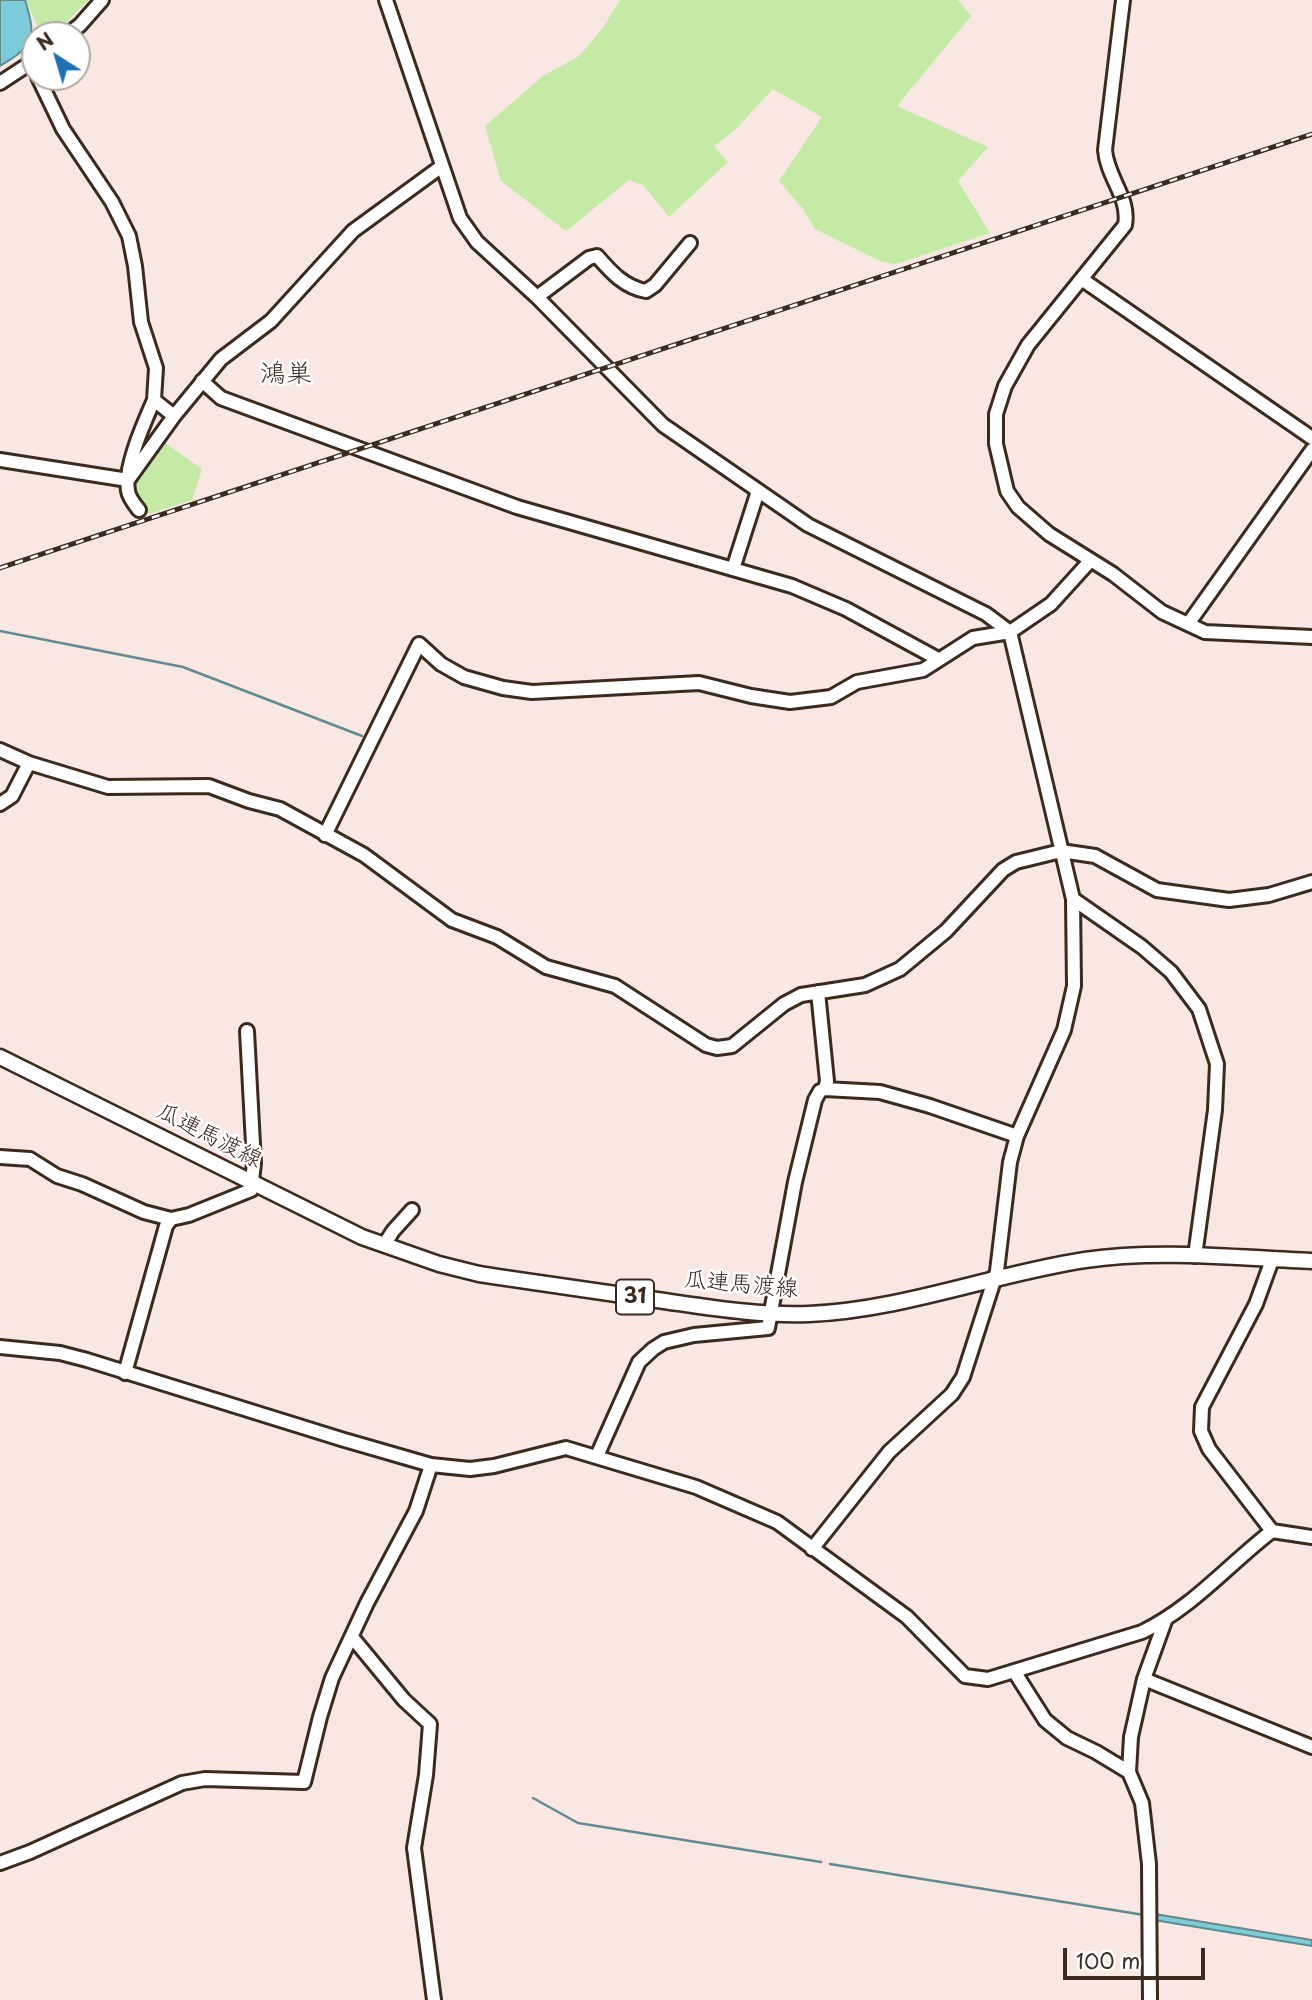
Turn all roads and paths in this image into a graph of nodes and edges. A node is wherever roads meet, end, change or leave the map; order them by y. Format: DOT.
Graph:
graph roads {
  1 [pos="102,0"];
  2 [pos="386,0"];
  3 [pos="1123,0"];
  4 [pos="83,21"];
  5 [pos="21,71"];
  6 [pos="0,83"];
  7 [pos="45,91"];
  8 [pos="442,166"];
  9 [pos="690,243"];
  10 [pos="1083,279"];
  11 [pos="537,297"];
  12 [pos="202,381"];
  13 [pos="154,400"];
  14 [pos="174,416"];
  15 [pos="1312,438"];
  16 [pos="1312,450"];
  17 [pos="0,460"];
  18 [pos="128,480"];
  19 [pos="758,491"];
  20 [pos="139,510"];
  21 [pos="1090,561"];
  22 [pos="733,569"];
  23 [pos="1188,624"];
  24 [pos="1010,632"];
  25 [pos="1312,637"];
  26 [pos="937,659"];
  27 [pos="0,750"];
  28 [pos="29,763"];
  29 [pos="0,804"];
  30 [pos="325,835"];
  31 [pos="1061,851"];
  32 [pos="1312,882"];
  33 [pos="1073,899"];
  34 [pos="818,992"];
  35 [pos="247,1031"];
  36 [pos="0,1057"];
  37 [pos="825,1089"];
  38 [pos="1017,1136"];
  39 [pos="0,1157"];
  40 [pos="251,1182"];
  41 [pos="412,1210"];
  42 [pos="171,1219"];
  43 [pos="384,1245"];
  44 [pos="1195,1256"];
  45 [pos="1272,1260"];
  46 [pos="1312,1261"];
  47 [pos="993,1279"];
  48 [pos="771,1313"];
  49 [pos="0,1348"];
  50 [pos="125,1373"];
  51 [pos="597,1456"];
  52 [pos="431,1465"];
  53 [pos="1272,1531"];
  54 [pos="1312,1537"];
  55 [pos="812,1549"];
  56 [pos="1165,1621"];
  57 [pos="352,1637"];
  58 [pos="1014,1671"];
  59 [pos="1144,1679"];
  60 [pos="1312,1747"];
  61 [pos="1129,1772"];
  62 [pos="0,1863"];
  63 [pos="433,2000"];
  64 [pos="1150,2000"];
  1 -- 4 [label="street"];
  2 -- 8 [label="street"];
  3 -- 10 [label="street"];
  5 -- 6 [label="street"];
  7 -- 13 [label="street"];
  8 -- 11 [label="street"];
  8 -- 12 [label="street"];
  9 -- 11 [label="street"];
  10 -- 15 [label="street"];
  10 -- 21 [label="street"];
  11 -- 19 [label="street"];
  12 -- 14 [label="street"];
  12 -- 22 [label="street"];
  13 -- 14 [label="street"];
  13 -- 18 [label="street"];
  14 -- 18 [label="street"];
  16 -- 23 [label="street"];
  17 -- 18 [label="street"];
  18 -- 20 [label="street"];
  19 -- 22 [label="street"];
  19 -- 24 [label="street"];
  21 -- 23 [label="street"];
  21 -- 24 [label="street"];
  22 -- 26 [label="street"];
  23 -- 25 [label="street"];
  24 -- 26 [label="street"];
  24 -- 31 [label="street"];
  26 -- 30 [label="street"];
  27 -- 28 [label="street"];
  28 -- 29 [label="street"];
  28 -- 30 [label="street"];
  30 -- 34 [label="street"];
  31 -- 32 [label="street"];
  31 -- 33 [label="street"];
  31 -- 34 [label="street"];
  33 -- 38 [label="street"];
  33 -- 44 [label="street"];
  34 -- 37 [label="street"];
  35 -- 40 [label="street"];
  36 -- 40 [label="main road, 瓜連馬渡線 / 31"];
  37 -- 38 [label="street"];
  37 -- 48 [label="street"];
  38 -- 47 [label="street"];
  39 -- 42 [label="street"];
  40 -- 42 [label="street"];
  40 -- 43 [label="main road, 瓜連馬渡線 / 31"];
  41 -- 43 [label="street"];
  42 -- 50 [label="street"];
  43 -- 48 [label="main road, 瓜連馬渡線 / 31"];
  44 -- 45 [label="main road, 瓜連馬渡線 / 31"];
  44 -- 47 [label="main road, 瓜連馬渡線 / 31"];
  45 -- 46 [label="main road, 瓜連馬渡線 / 31"];
  45 -- 53 [label="street"];
  47 -- 48 [label="main road, 瓜連馬渡線 / 31"];
  47 -- 55 [label="street"];
  48 -- 51 [label="street"];
  49 -- 50 [label="street"];
  50 -- 52 [label="street"];
  51 -- 52 [label="street"];
  51 -- 55 [label="street"];
  52 -- 57 [label="street"];
  53 -- 54 [label="street"];
  53 -- 56 [label="street"];
  55 -- 58 [label="street"];
  56 -- 58 [label="street"];
  56 -- 59 [label="street"];
  57 -- 62 [label="street"];
  57 -- 63 [label="street"];
  58 -- 61 [label="street"];
  59 -- 60 [label="street"];
  59 -- 61 [label="street"];
  61 -- 64 [label="street"];
}
